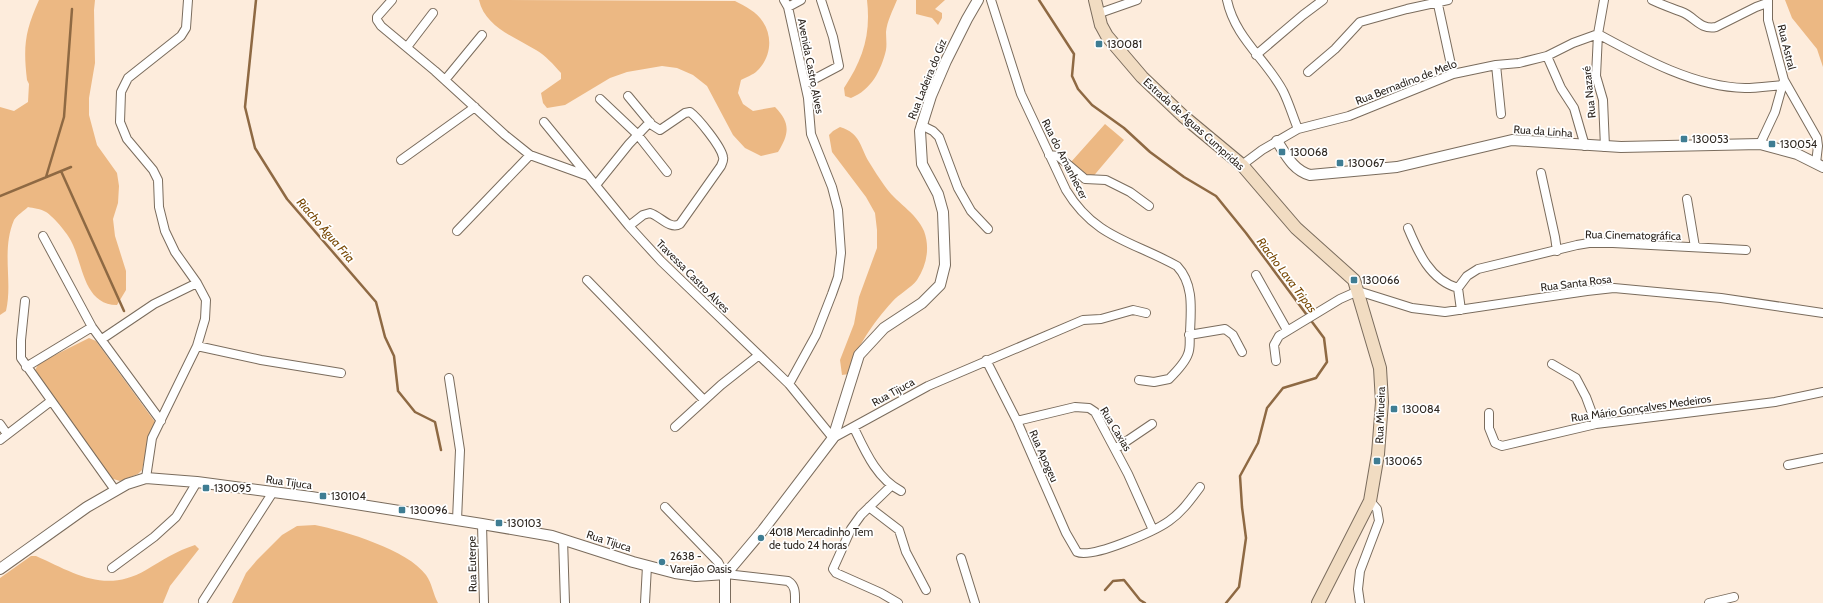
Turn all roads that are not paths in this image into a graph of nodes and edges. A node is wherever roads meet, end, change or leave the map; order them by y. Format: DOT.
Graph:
graph roads {
  1 [pos="188,0"];
  2 [pos="392,0"];
  3 [pos="801,0"];
  4 [pos="821,0"];
  5 [pos="978,0"];
  6 [pos="991,0"];
  7 [pos="1095,0"];
  8 [pos="1137,0"];
  9 [pos="1227,0"];
  10 [pos="1323,0"];
  11 [pos="1448,0"];
  12 [pos="1604,0"];
  13 [pos="1652,0"];
  14 [pos="1437,1"];
  15 [pos="1768,2"];
  16 [pos="786,3"];
  17 [pos="433,13"];
  18 [pos="1098,14"];
  19 [pos="1598,34"];
  20 [pos="482,35"];
  21 [pos="407,47"];
  22 [pos="1256,55"];
  23 [pos="1547,56"];
  24 [pos="1496,65"];
  25 [pos="1308,72"];
  26 [pos="1453,74"];
  27 [pos="445,80"];
  28 [pos="1783,83"];
  29 [pos="805,84"];
  30 [pos="628,96"];
  31 [pos="600,99"];
  32 [pos="475,107"];
  33 [pos="1501,114"];
  34 [pos="544,122"];
  35 [pos="650,122"];
  36 [pos="921,125"];
  37 [pos="1298,129"];
  38 [pos="637,134"];
  39 [pos="1277,141"];
  40 [pos="1760,144"];
  41 [pos="1585,146"];
  42 [pos="1605,147"];
  43 [pos="530,155"];
  44 [pos="1049,155"];
  45 [pos="401,160"];
  46 [pos="1242,165"];
  47 [pos="1819,165"];
  48 [pos="667,172"];
  49 [pos="1541,172"];
  50 [pos="589,176"];
  51 [pos="596,185"];
  52 [pos="1688,199"];
  53 [pos="1149,206"];
  54 [pos="629,226"];
  55 [pos="1408,228"];
  56 [pos="988,229"];
  57 [pos="457,231"];
  58 [pos="43,236"];
  59 [pos="1695,247"];
  60 [pos="1746,250"];
  61 [pos="1557,251"];
  62 [pos="1256,275"];
  63 [pos="587,280"];
  64 [pos="197,283"];
  65 [pos="1458,288"];
  66 [pos="1358,291"];
  67 [pos="25,301"];
  68 [pos="1462,310"];
  69 [pos="1364,312"];
  70 [pos="1146,313"];
  71 [pos="1823,313"];
  72 [pos="92,327"];
  73 [pos="1287,330"];
  74 [pos="1189,335"];
  75 [pos="102,339"];
  76 [pos="197,346"];
  77 [pos="1242,352"];
  78 [pos="759,355"];
  79 [pos="986,360"];
  80 [pos="1276,361"];
  81 [pos="1552,364"];
  82 [pos="26,367"];
  83 [pos="341,374"];
  84 [pos="449,378"];
  85 [pos="1139,380"];
  86 [pos="789,384"];
  87 [pos="1823,392"];
  88 [pos="704,400"];
  89 [pos="51,401"];
  90 [pos="1489,413"];
  91 [pos="161,421"];
  92 [pos="1017,421"];
  93 [pos="0,424"];
  94 [pos="1152,424"];
  95 [pos="1596,424"];
  96 [pos="675,428"];
  97 [pos="854,428"];
  98 [pos="8,434"];
  99 [pos="833,438"];
  100 [pos="0,440"];
  101 [pos="1115,449"];
  102 [pos="1823,458"];
  103 [pos="1788,465"];
  104 [pos="146,478"];
  105 [pos="198,482"];
  106 [pos="891,486"];
  107 [pos="1200,487"];
  108 [pos="115,490"];
  109 [pos="901,491"];
  110 [pos="273,492"];
  111 [pos="1370,501"];
  112 [pos="665,507"];
  113 [pos="869,507"];
  114 [pos="457,520"];
  115 [pos="482,524"];
  116 [pos="1153,530"];
  117 [pos="563,539"];
  118 [pos="961,558"];
  119 [pos="647,566"];
  120 [pos="112,568"];
  121 [pos="0,569"];
  122 [pos="726,574"];
  123 [pos="926,590"];
  124 [pos="1734,597"];
  125 [pos="203,601"];
  126 [pos="484,603"];
  127 [pos="566,603"];
  128 [pos="645,603"];
  129 [pos="726,603"];
  130 [pos="795,603"];
  131 [pos="898,603"];
  132 [pos="975,603"];
  133 [pos="1318,603"];
  134 [pos="1360,603"];
  135 [pos="1708,603"];
  1 -- 64 [label="street"];
  2 -- 21 [label="street"];
  3 -- 16 [label="street"];
  4 -- 29 [label="street"];
  5 -- 36 [label="street, Rua Ladeira do Giz"];
  6 -- 44 [label="street, Rua do Amanhecer"];
  7 -- 18 [label="main road, Estrada de Águas Cumpridas"];
  8 -- 18 [label="street"];
  9 -- 22 [label="street"];
  10 -- 22 [label="street"];
  11 -- 14 [label="street"];
  12 -- 19 [label="street"];
  13 -- 15 [label="street"];
  14 -- 25 [label="street"];
  14 -- 26 [label="street"];
  15 -- 28 [label="street, Rua Astral"];
  16 -- 29 [label="street, Avenida Castro Alves"];
  17 -- 21 [label="street"];
  18 -- 46 [label="main road, Estrada de Águas Cumpridas"];
  19 -- 23 [label="street, Rua Bernadino de Melo"];
  19 -- 28 [label="street"];
  19 -- 42 [label="street, Rua Nazaré"];
  20 -- 27 [label="street"];
  21 -- 27 [label="street"];
  22 -- 37 [label="street"];
  23 -- 24 [label="street, Rua Bernadino de Melo"];
  23 -- 41 [label="street"];
  24 -- 26 [label="street, Rua Bernadino de Melo"];
  24 -- 33 [label="street"];
  26 -- 37 [label="street, Rua Bernadino de Melo"];
  27 -- 32 [label="street"];
  28 -- 40 [label="street, Rua Astral"];
  28 -- 47 [label="street"];
  29 -- 86 [label="street, Avenida Castro Alves"];
  30 -- 35 [label="street"];
  31 -- 38 [label="street"];
  32 -- 43 [label="street"];
  32 -- 45 [label="street"];
  34 -- 50 [label="street, Travessa Castro Alves"];
  35 -- 38 [label="street"];
  35 -- 54 [label="street"];
  36 -- 56 [label="street"];
  36 -- 99 [label="street, Rua Ladeira do Giz"];
  37 -- 39 [label="street, Rua Bernadino de Melo"];
  38 -- 48 [label="street"];
  38 -- 51 [label="street"];
  39 -- 41 [label="street, Rua da Linha"];
  39 -- 46 [label="street, Rua Bernadino de Melo"];
  40 -- 42 [label="street, Rua da Linha"];
  40 -- 47 [label="street, Rua da Linha"];
  41 -- 42 [label="street, Rua da Linha"];
  43 -- 50 [label="street"];
  43 -- 57 [label="street"];
  44 -- 53 [label="street"];
  44 -- 74 [label="street, Rua do Amanhecer"];
  46 -- 66 [label="main road, Estrada de Águas Cumpridas"];
  49 -- 61 [label="street"];
  50 -- 51 [label="street, Travessa Castro Alves"];
  51 -- 54 [label="street, Travessa Castro Alves"];
  52 -- 59 [label="street"];
  54 -- 78 [label="street, Travessa Castro Alves"];
  55 -- 65 [label="street"];
  58 -- 72 [label="street"];
  59 -- 60 [label="street, Rua Cinematográfica"];
  59 -- 61 [label="street, Rua Cinematográfica"];
  61 -- 65 [label="street, Rua Cinematográfica"];
  62 -- 73 [label="street"];
  63 -- 88 [label="street"];
  64 -- 75 [label="street"];
  64 -- 76 [label="street"];
  65 -- 68 [label="street"];
  66 -- 68 [label="street, Rua Santa Rosa"];
  66 -- 69 [label="main road, Estrada de Águas Cumpridas"];
  66 -- 73 [label="street"];
  67 -- 82 [label="street"];
  68 -- 71 [label="street, Rua Santa Rosa"];
  69 -- 111 [label="main road, Rua Mirueira"];
  70 -- 79 [label="street, Rua Tijuca"];
  72 -- 75 [label="street"];
  72 -- 82 [label="street"];
  73 -- 80 [label="street"];
  74 -- 77 [label="street"];
  74 -- 85 [label="street, Rua do Amanhecer"];
  75 -- 91 [label="street"];
  76 -- 83 [label="street"];
  76 -- 91 [label="street"];
  78 -- 86 [label="street, Travessa Castro Alves"];
  78 -- 88 [label="street"];
  79 -- 92 [label="street, Rua Apogeu"];
  79 -- 97 [label="street, Rua Tijuca"];
  81 -- 95 [label="street"];
  82 -- 89 [label="street"];
  84 -- 114 [label="street"];
  86 -- 99 [label="street, Travessa Castro Alves"];
  87 -- 95 [label="street, Rua Mário Gonçalves Medeiros"];
  88 -- 96 [label="street"];
  89 -- 98 [label="street"];
  89 -- 108 [label="street"];
  90 -- 95 [label="street, Rua Mário Gonçalves Medeiros"];
  91 -- 104 [label="street"];
  92 -- 101 [label="street, Rua Caxias"];
  92 -- 116 [label="street, Rua Apogeu"];
  93 -- 98 [label="street"];
  94 -- 101 [label="street"];
  97 -- 99 [label="street, Rua Tijuca"];
  97 -- 106 [label="street"];
  98 -- 100 [label="street"];
  99 -- 122 [label="street, Rua Tijuca"];
  101 -- 116 [label="street, Rua Caxias"];
  102 -- 103 [label="street"];
  104 -- 105 [label="street, Rua Tijuca"];
  104 -- 108 [label="street, Rua Tijuca"];
  105 -- 110 [label="street, Rua Tijuca"];
  105 -- 120 [label="street"];
  106 -- 109 [label="street"];
  106 -- 113 [label="street"];
  107 -- 116 [label="street"];
  108 -- 121 [label="street, Rua Tijuca"];
  110 -- 114 [label="street, Rua Tijuca"];
  110 -- 125 [label="street"];
  111 -- 133 [label="main road, Rua Mirueira"];
  111 -- 134 [label="street"];
  112 -- 122 [label="street"];
  113 -- 123 [label="street"];
  113 -- 131 [label="street"];
  114 -- 115 [label="street, Rua Tijuca"];
  115 -- 117 [label="street, Rua Tijuca"];
  115 -- 126 [label="street, Rua Euterpe"];
  117 -- 119 [label="street, Rua Tijuca"];
  117 -- 127 [label="street"];
  118 -- 132 [label="street"];
  119 -- 122 [label="street, Rua Tijuca"];
  119 -- 128 [label="street"];
  122 -- 129 [label="street"];
  122 -- 130 [label="street"];
  124 -- 135 [label="street"];
}
